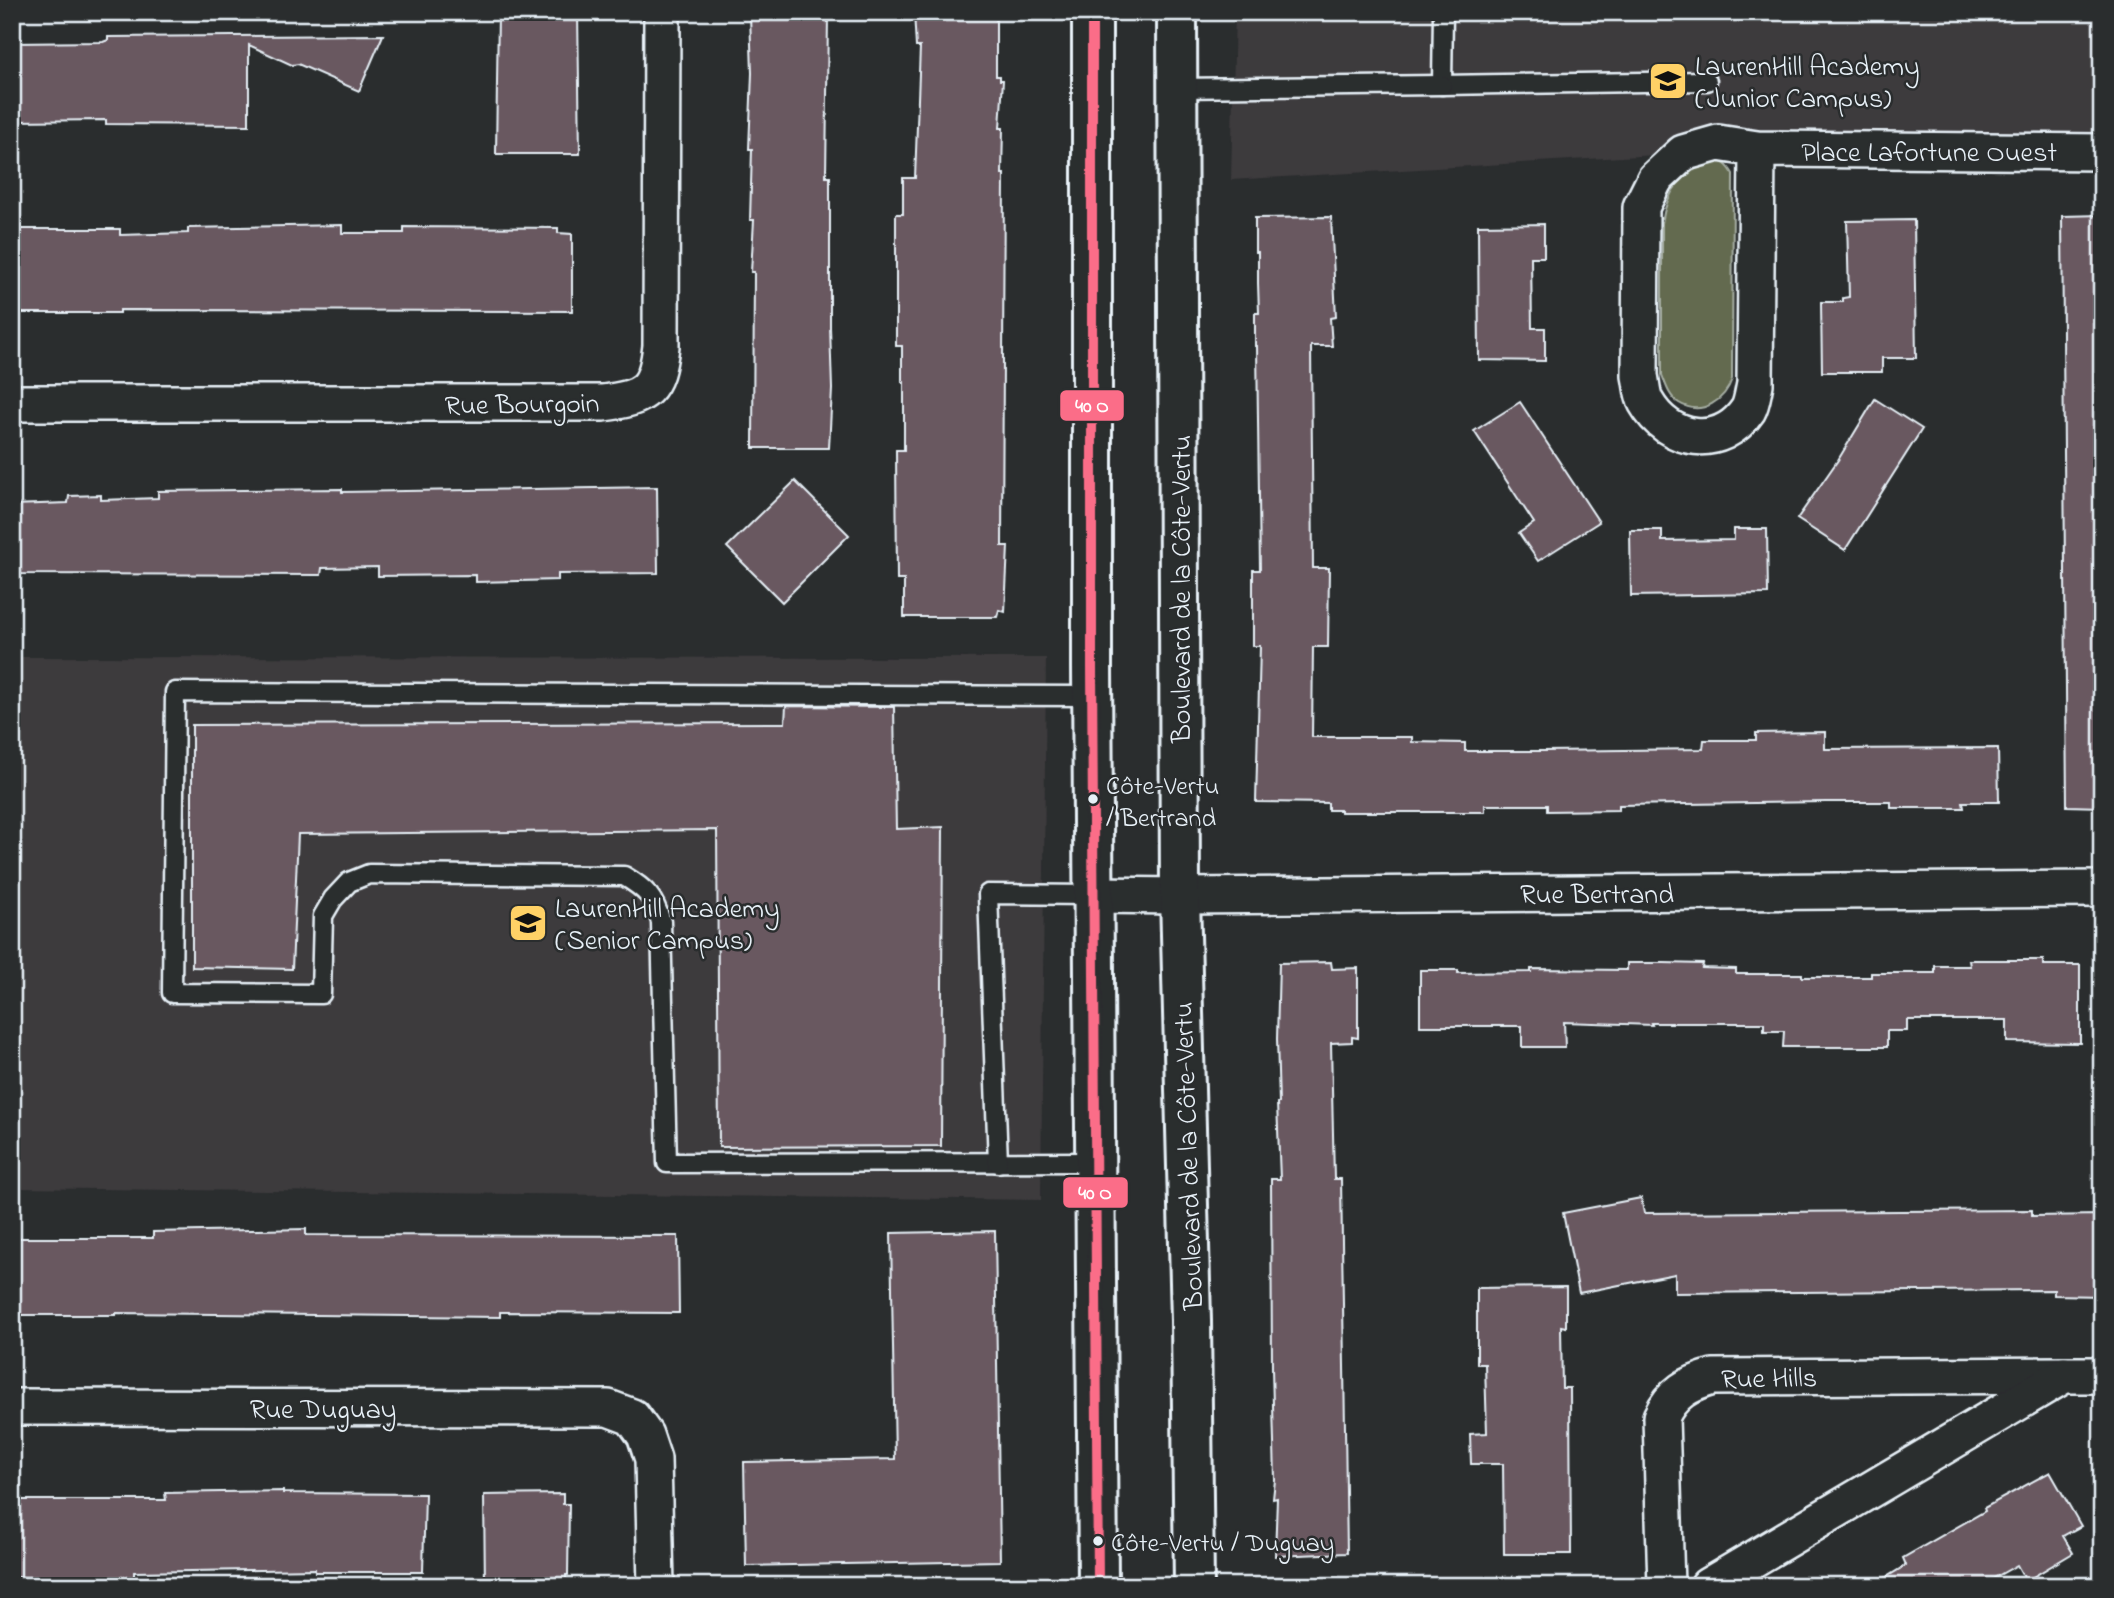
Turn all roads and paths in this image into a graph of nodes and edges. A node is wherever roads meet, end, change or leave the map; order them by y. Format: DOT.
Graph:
graph roads {
  1 [pos="662,12"];
  2 [pos="1092,12"];
  3 [pos="1177,12"];
  4 [pos="1443,12"];
  5 [pos="1707,80"];
  6 [pos="1442,85"];
  7 [pos="1178,88"];
  8 [pos="1757,149"];
  9 [pos="2102,152"];
  10 [pos="12,403"];
  11 [pos="1092,696"];
  12 [pos="2102,889"];
  13 [pos="1093,895"];
  14 [pos="1180,896"];
  15 [pos="1097,1162"];
  16 [pos="998,1163"];
  17 [pos="2064,1375"];
  18 [pos="2102,1375"];
  19 [pos="12,1407"];
  20 [pos="1726,1581"];
  21 [pos="656,1586"];
  22 [pos="1098,1586"];
  23 [pos="1194,1586"];
  24 [pos="1666,1586"];
  1 -- 10 [label="street, Rue Bourgoin"];
  2 -- 11 [label="main road"];
  3 -- 7 [label="main road, Boulevard de la Côte-Vertu"];
  4 -- 6 [label="lane"];
  5 -- 6 [label="lane"];
  6 -- 7 [label="lane"];
  7 -- 14 [label="main road, Boulevard de la Côte-Vertu"];
  8 -- 8 [label="street, Place Lafortune Ouest"];
  8 -- 9 [label="street, Place Lafortune Ouest"];
  11 -- 13 [label="main road"];
  11 -- 16 [label="lane"];
  12 -- 14 [label="street, Rue Bertrand"];
  13 -- 14 [label="street, Rue Bertrand"];
  13 -- 15 [label="main road"];
  13 -- 16 [label="lane"];
  14 -- 23 [label="main road, Boulevard de la Côte-Vertu"];
  15 -- 16 [label="lane"];
  15 -- 22 [label="main road"];
  17 -- 18 [label="street, Rue Hills"];
  17 -- 20 [label="street"];
  17 -- 24 [label="street, Rue Hills"];
  19 -- 21 [label="street, Rue Duguay"];
}
